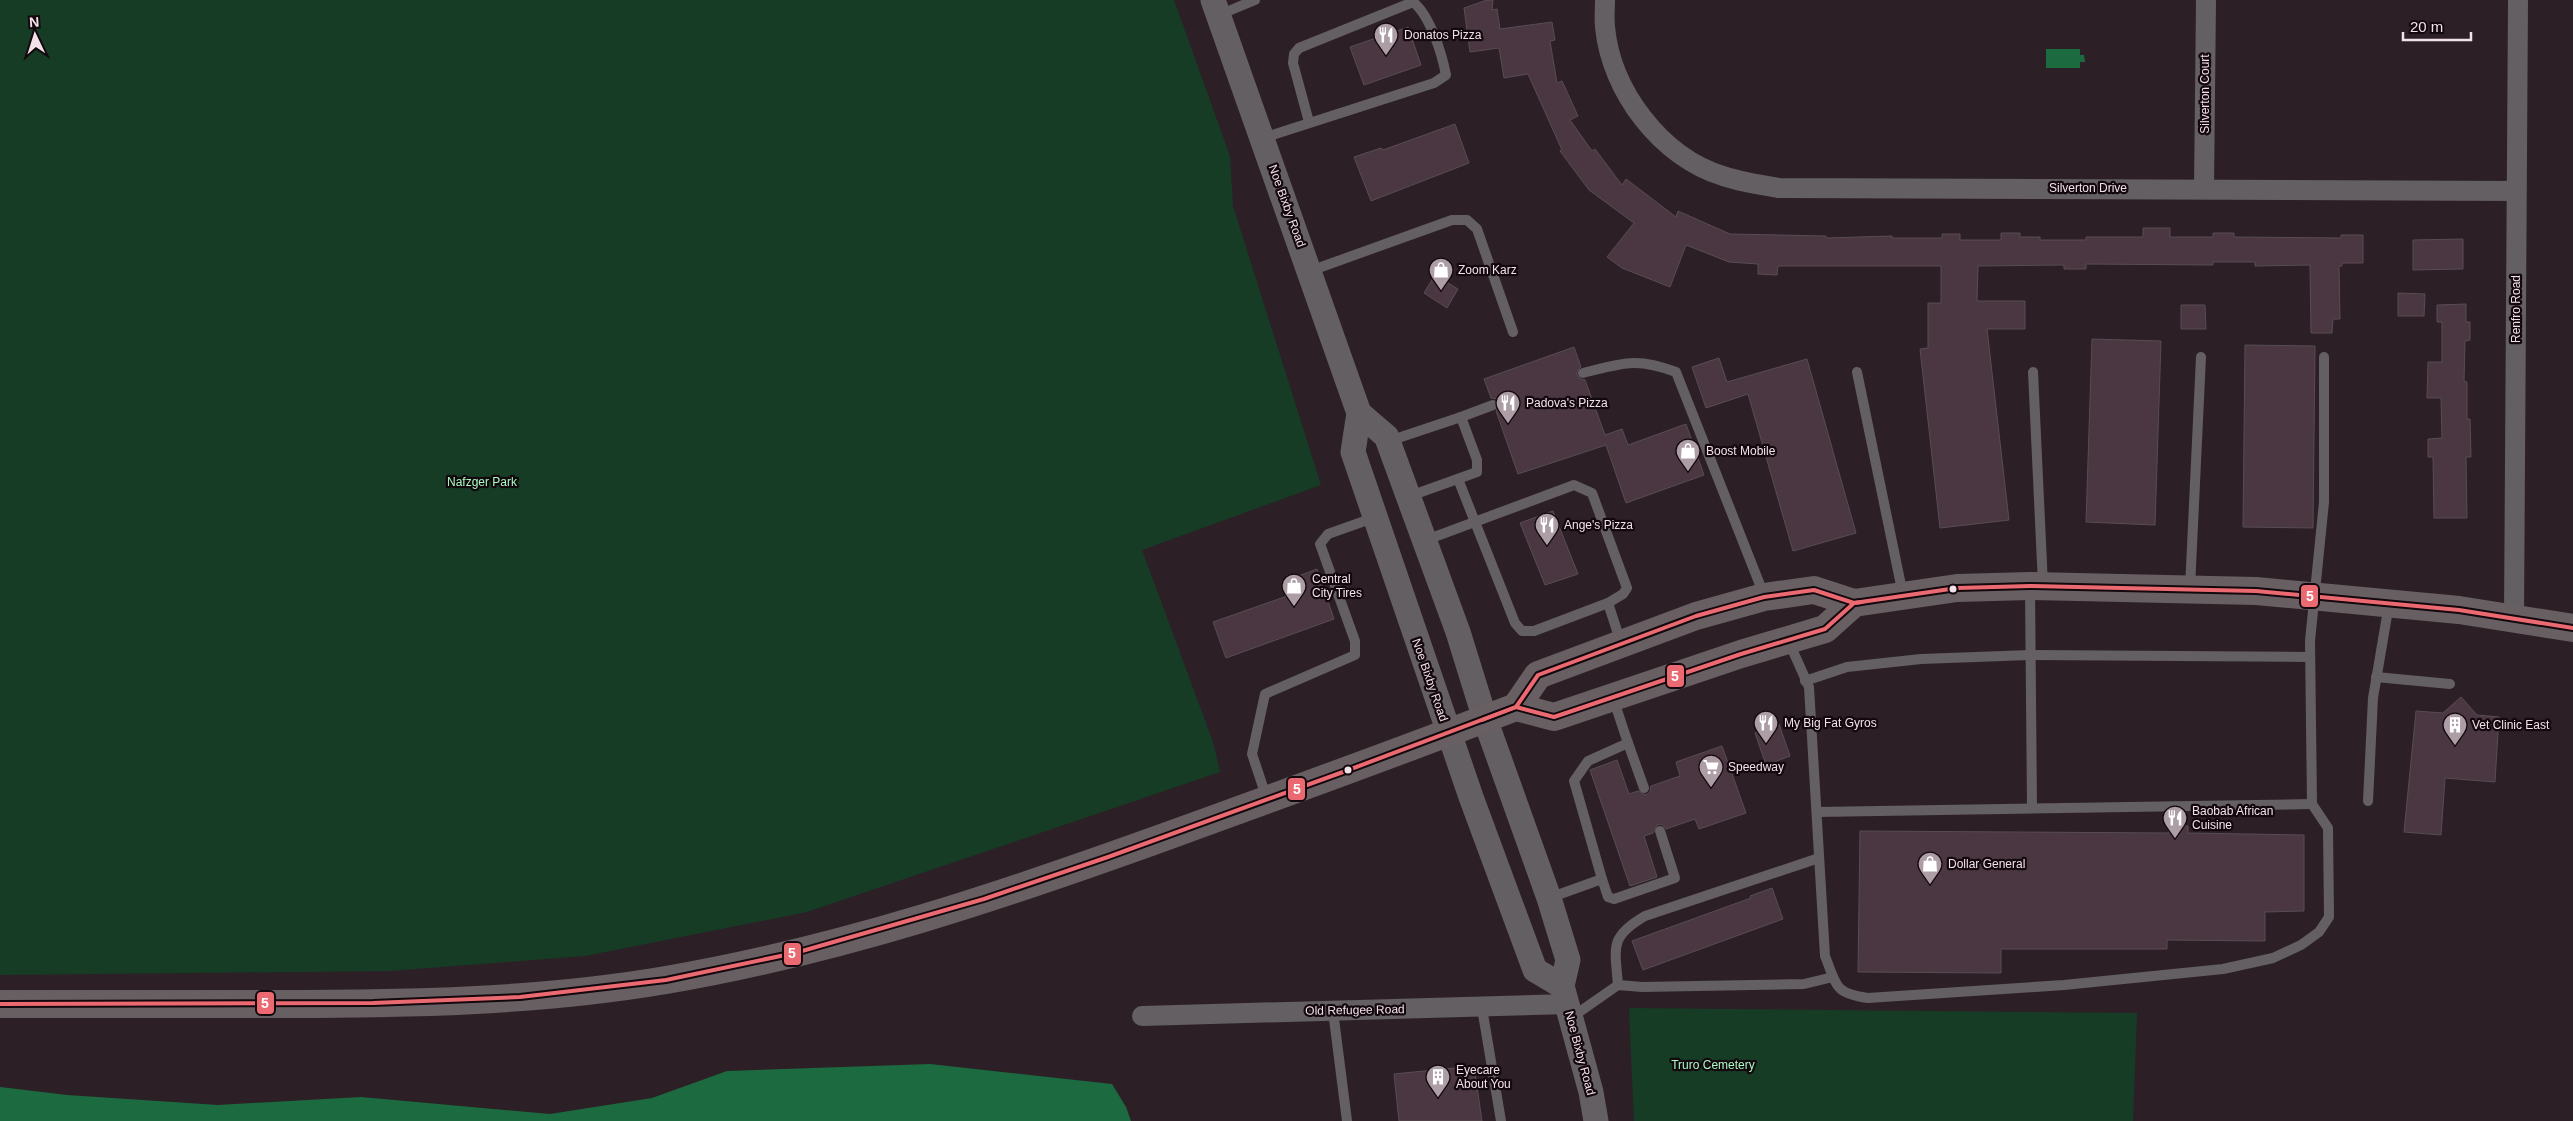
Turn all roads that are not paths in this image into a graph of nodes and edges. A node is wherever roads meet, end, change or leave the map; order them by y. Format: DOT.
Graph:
graph roads {
  1 [pos="1255,0"];
  2 [pos="1605,0"];
  3 [pos="2206,0"];
  4 [pos="2518,0"];
  5 [pos="1216,8"];
  6 [pos="1309,122"];
  7 [pos="1263,138"];
  8 [pos="2204,189"];
  9 [pos="2516,191"];
  10 [pos="1310,271"];
  11 [pos="1513,332"];
  12 [pos="2201,357"];
  13 [pos="2324,357"];
  14 [pos="1857,372"];
  15 [pos="2034,372"];
  16 [pos="1583,373"];
  17 [pos="1493,405"];
  18 [pos="1359,413"];
  19 [pos="1461,416"];
  20 [pos="1388,441"];
  21 [pos="1458,479"];
  22 [pos="1410,496"];
  23 [pos="1376,517"];
  24 [pos="1475,521"];
  25 [pos="1426,540"];
  26 [pos="2036,586"];
  27 [pos="2190,588"];
  28 [pos="1903,594"];
  29 [pos="2316,596"];
  30 [pos="1764,597"];
  31 [pos="1608,602"];
  32 [pos="1854,603"];
  33 [pos="2389,603"];
  34 [pos="2514,618"];
  35 [pos="2573,628"];
  36 [pos="1788,639"];
  37 [pos="1621,643"];
  38 [pos="2030,655"];
  39 [pos="2310,657"];
  40 [pos="2376,677"];
  41 [pos="1805,681"];
  42 [pos="2450,684"];
  43 [pos="1613,698"];
  44 [pos="1516,707"];
  45 [pos="1485,719"];
  46 [pos="1448,732"];
  47 [pos="1628,743"];
  48 [pos="1644,788"];
  49 [pos="1268,800"];
  50 [pos="2368,802"];
  51 [pos="2312,804"];
  52 [pos="2032,808"];
  53 [pos="1816,812"];
  54 [pos="1660,831"];
  55 [pos="1819,858"];
  56 [pos="1602,879"];
  57 [pos="1549,898"];
  58 [pos="1834,977"];
  59 [pos="1618,985"];
  60 [pos="1567,1002"];
  61 [pos="0,1004"];
  62 [pos="1482,1008"];
  63 [pos="1333,1010"];
  64 [pos="1142,1016"];
  65 [pos="1347,1121"];
  66 [pos="1501,1121"];
  67 [pos="1596,1121"];
  1 -- 5 [label="lane"];
  2 -- 8 [label="street, Silverton Drive"];
  3 -- 8 [label="street, Silverton Court"];
  4 -- 9 [label="street, Renfro Road"];
  5 -- 7 [label="street, Noe Bixby Road"];
  6 -- 6 [label="lane"];
  6 -- 7 [label="lane"];
  7 -- 10 [label="street, Noe Bixby Road"];
  8 -- 9 [label="street, Silverton Drive"];
  9 -- 34 [label="street, Renfro Road"];
  10 -- 11 [label="lane"];
  10 -- 18 [label="street, Noe Bixby Road"];
  12 -- 27 [label="lane"];
  13 -- 29 [label="lane"];
  14 -- 28 [label="lane"];
  15 -- 26 [label="lane"];
  16 -- 30 [label="lane"];
  17 -- 19 [label="lane"];
  18 -- 20 [label="street, Noe Bixby Road"];
  18 -- 23 [label="street, Noe Bixby Road"];
  19 -- 20 [label="lane"];
  19 -- 21 [label="lane"];
  20 -- 22 [label="street, Noe Bixby Road"];
  21 -- 22 [label="lane"];
  21 -- 24 [label="lane"];
  22 -- 25 [label="street, Noe Bixby Road"];
  23 -- 46 [label="street, Noe Bixby Road"];
  23 -- 49 [label="lane"];
  24 -- 25 [label="lane"];
  24 -- 31 [label="lane"];
  24 -- 31 [label="lane"];
  25 -- 45 [label="street, Noe Bixby Road"];
  26 -- 27 [label="main road"];
  26 -- 28 [label="main road"];
  26 -- 38 [label="lane"];
  27 -- 29 [label="main road"];
  28 -- 32 [label="main road"];
  29 -- 33 [label="main road"];
  29 -- 39 [label="lane"];
  30 -- 32 [label="main road"];
  30 -- 37 [label="main road"];
  31 -- 37 [label="lane"];
  32 -- 36 [label="main road"];
  33 -- 34 [label="main road"];
  33 -- 40 [label="lane"];
  34 -- 35 [label="main road"];
  36 -- 41 [label="lane"];
  36 -- 43 [label="main road"];
  37 -- 44 [label="main road"];
  38 -- 39 [label="lane"];
  38 -- 41 [label="lane"];
  38 -- 52 [label="lane"];
  39 -- 51 [label="lane"];
  40 -- 42 [label="lane"];
  40 -- 50 [label="lane"];
  41 -- 53 [label="lane"];
  43 -- 44 [label="main road"];
  43 -- 47 [label="lane"];
  44 -- 45 [label="main road"];
  45 -- 46 [label="main road"];
  45 -- 57 [label="street, Noe Bixby Road"];
  46 -- 49 [label="main road"];
  46 -- 60 [label="street, Noe Bixby Road"];
  47 -- 48 [label="lane"];
  47 -- 56 [label="lane"];
  49 -- 61 [label="main road"];
  51 -- 52 [label="lane"];
  51 -- 58 [label="lane"];
  52 -- 53 [label="lane"];
  53 -- 55 [label="lane"];
  54 -- 56 [label="lane"];
  55 -- 58 [label="lane"];
  55 -- 59 [label="lane"];
  56 -- 57 [label="lane"];
  57 -- 60 [label="street, Noe Bixby Road"];
  58 -- 59 [label="lane"];
  59 -- 60 [label="lane"];
  60 -- 62 [label="street, Old Refugee Road"];
  60 -- 67 [label="street, Noe Bixby Road"];
  62 -- 63 [label="street, Old Refugee Road"];
  62 -- 66 [label="lane"];
  63 -- 64 [label="street, Old Refugee Road"];
  63 -- 65 [label="lane"];
}
